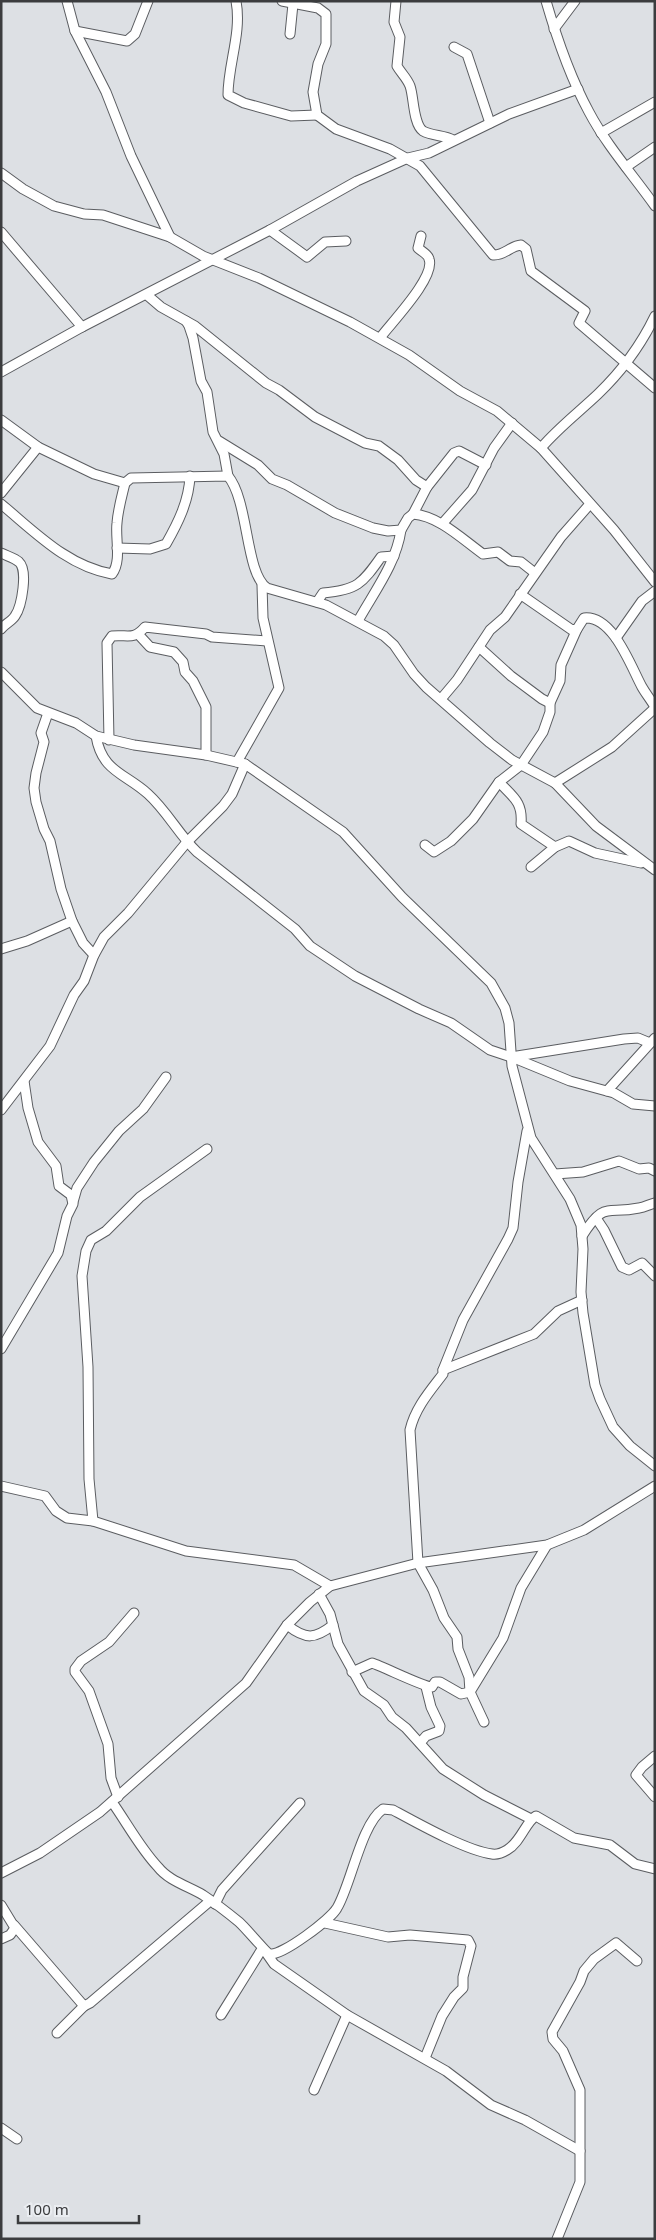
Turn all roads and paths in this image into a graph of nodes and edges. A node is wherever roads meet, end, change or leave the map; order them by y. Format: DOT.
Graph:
graph roads {
  1 [pos="67,1"];
  2 [pos="148,1"];
  3 [pos="236,1"];
  4 [pos="282,1"];
  5 [pos="396,1"];
  6 [pos="546,1"];
  7 [pos="575,1"];
  8 [pos="293,4"];
  9 [pos="324,6"];
  10 [pos="554,28"];
  11 [pos="75,30"];
  12 [pos="290,34"];
  13 [pos="454,47"];
  14 [pos="578,89"];
  15 [pos="655,102"];
  16 [pos="317,115"];
  17 [pos="490,123"];
  18 [pos="601,133"];
  19 [pos="453,140"];
  20 [pos="655,147"];
  21 [pos="408,158"];
  22 [pos="626,167"];
  23 [pos="1,173"];
  24 [pos="655,206"];
  25 [pos="270,230"];
  26 [pos="1,232"];
  27 [pos="421,236"];
  28 [pos="170,237"];
  29 [pos="346,241"];
  30 [pos="212,260"];
  31 [pos="147,295"];
  32 [pos="655,316"];
  33 [pos="182,317"];
  34 [pos="82,328"];
  35 [pos="380,338"];
  36 [pos="626,362"];
  37 [pos="1,372"];
  38 [pos="655,388"];
  39 [pos="1,420"];
  40 [pos="512,423"];
  41 [pos="219,441"];
  42 [pos="38,448"];
  43 [pos="541,448"];
  44 [pos="486,465"];
  45 [pos="190,476"];
  46 [pos="228,476"];
  47 [pos="125,483"];
  48 [pos="427,487"];
  49 [pos="1,493"];
  50 [pos="1,504"];
  51 [pos="590,504"];
  52 [pos="413,514"];
  53 [pos="442,524"];
  54 [pos="401,530"];
  55 [pos="117,548"];
  56 [pos="1,553"];
  57 [pos="394,556"];
  58 [pos="535,573"];
  59 [pos="655,582"];
  60 [pos="262,585"];
  61 [pos="655,591"];
  62 [pos="520,594"];
  63 [pos="318,602"];
  64 [pos="358,621"];
  65 [pos="577,629"];
  66 [pos="1,630"];
  67 [pos="138,634"];
  68 [pos="616,638"];
  69 [pos="267,641"];
  70 [pos="479,647"];
  71 [pos="1,672"];
  72 [pos="441,699"];
  73 [pos="550,703"];
  74 [pos="655,707"];
  75 [pos="48,713"];
  76 [pos="96,736"];
  77 [pos="109,740"];
  78 [pos="206,755"];
  79 [pos="241,763"];
  80 [pos="521,765"];
  81 [pos="498,782"];
  82 [pos="555,783"];
  83 [pos="186,842"];
  84 [pos="425,845"];
  85 [pos="554,847"];
  86 [pos="644,864"];
  87 [pos="531,867"];
  88 [pos="655,870"];
  89 [pos="72,921"];
  90 [pos="1,949"];
  91 [pos="94,955"];
  92 [pos="652,1040"];
  93 [pos="511,1057"];
  94 [pos="166,1078"];
  95 [pos="24,1081"];
  96 [pos="607,1091"];
  97 [pos="655,1106"];
  98 [pos="2,1108"];
  99 [pos="528,1127"];
  100 [pos="207,1149"];
  101 [pos="655,1171"];
  102 [pos="554,1174"];
  103 [pos="655,1203"];
  104 [pos="73,1204"];
  105 [pos="596,1218"];
  106 [pos="582,1236"];
  107 [pos="655,1276"];
  108 [pos="582,1300"];
  109 [pos="1,1349"];
  110 [pos="443,1370"];
  111 [pos="655,1466"];
  112 [pos="1,1486"];
  113 [pos="655,1486"];
  114 [pos="93,1521"];
  115 [pos="547,1545"];
  116 [pos="418,1563"];
  117 [pos="330,1586"];
  118 [pos="319,1594"];
  119 [pos="134,1613"];
  120 [pos="288,1625"];
  121 [pos="333,1625"];
  122 [pos="352,1672"];
  123 [pos="426,1687"];
  124 [pos="470,1692"];
  125 [pos="484,1722"];
  126 [pos="420,1743"];
  127 [pos="655,1756"];
  128 [pos="655,1797"];
  129 [pos="115,1800"];
  130 [pos="300,1803"];
  131 [pos="531,1819"];
  132 [pos="655,1869"];
  133 [pos="2,1872"];
  134 [pos="213,1902"];
  135 [pos="1,1905"];
  136 [pos="325,1923"];
  137 [pos="14,1925"];
  138 [pos="1,1939"];
  139 [pos="264,1951"];
  140 [pos="638,1961"];
  141 [pos="84,2006"];
  142 [pos="222,2015"];
  143 [pos="347,2015"];
  144 [pos="57,2033"];
  145 [pos="425,2058"];
  146 [pos="314,2090"];
  147 [pos="1,2128"];
  148 [pos="17,2140"];
  149 [pos="580,2151"];
  150 [pos="558,2239"];
  1 -- 11 [label="street"];
  2 -- 11 [label="street"];
  3 -- 16 [label="street"];
  4 -- 8 [label="street"];
  5 -- 19 [label="street"];
  6 -- 10 [label="street"];
  7 -- 10 [label="street"];
  8 -- 9 [label="street"];
  8 -- 12 [label="street"];
  9 -- 16 [label="street"];
  10 -- 14 [label="street"];
  11 -- 28 [label="street"];
  13 -- 17 [label="street"];
  14 -- 17 [label="street"];
  14 -- 18 [label="street"];
  15 -- 18 [label="street"];
  16 -- 21 [label="street"];
  17 -- 19 [label="street"];
  18 -- 22 [label="street"];
  19 -- 21 [label="street"];
  20 -- 22 [label="street"];
  21 -- 25 [label="street"];
  21 -- 36 [label="street"];
  22 -- 24 [label="street"];
  23 -- 28 [label="street"];
  25 -- 29 [label="street"];
  25 -- 30 [label="street"];
  26 -- 34 [label="street"];
  27 -- 35 [label="street"];
  28 -- 30 [label="street"];
  30 -- 31 [label="street"];
  30 -- 35 [label="street"];
  31 -- 33 [label="street"];
  31 -- 34 [label="street"];
  32 -- 36 [label="street"];
  33 -- 41 [label="street"];
  33 -- 48 [label="street"];
  34 -- 37 [label="street"];
  35 -- 40 [label="street"];
  36 -- 38 [label="street"];
  36 -- 43 [label="street"];
  39 -- 42 [label="street"];
  40 -- 43 [label="street"];
  40 -- 44 [label="street"];
  41 -- 46 [label="street"];
  41 -- 54 [label="street"];
  42 -- 47 [label="street"];
  42 -- 49 [label="street"];
  43 -- 51 [label="street"];
  44 -- 48 [label="street"];
  44 -- 53 [label="street"];
  45 -- 46 [label="street"];
  45 -- 47 [label="street"];
  45 -- 55 [label="street"];
  46 -- 60 [label="street"];
  47 -- 55 [label="street"];
  48 -- 52 [label="street"];
  50 -- 55 [label="street"];
  51 -- 58 [label="street"];
  51 -- 59 [label="street"];
  52 -- 53 [label="street"];
  52 -- 54 [label="street"];
  53 -- 58 [label="street"];
  54 -- 57 [label="street"];
  56 -- 66 [label="street"];
  57 -- 63 [label="street"];
  57 -- 64 [label="street"];
  58 -- 62 [label="street"];
  60 -- 63 [label="street"];
  60 -- 69 [label="street"];
  61 -- 68 [label="street"];
  62 -- 65 [label="street"];
  62 -- 70 [label="street"];
  63 -- 64 [label="street"];
  64 -- 72 [label="street"];
  65 -- 68 [label="street"];
  65 -- 73 [label="street"];
  67 -- 69 [label="street"];
  67 -- 77 [label="street"];
  67 -- 78 [label="street"];
  68 -- 74 [label="street"];
  69 -- 79 [label="street"];
  70 -- 72 [label="street"];
  70 -- 73 [label="street"];
  71 -- 75 [label="street"];
  72 -- 80 [label="street"];
  73 -- 80 [label="street"];
  74 -- 82 [label="street"];
  75 -- 76 [label="street"];
  75 -- 89 [label="street"];
  76 -- 77 [label="street"];
  76 -- 83 [label="street"];
  77 -- 78 [label="street"];
  78 -- 79 [label="street"];
  79 -- 83 [label="street"];
  79 -- 93 [label="street"];
  80 -- 81 [label="street"];
  80 -- 82 [label="street"];
  81 -- 84 [label="street"];
  81 -- 85 [label="street"];
  82 -- 86 [label="street"];
  83 -- 91 [label="street"];
  83 -- 93 [label="street"];
  85 -- 86 [label="street"];
  85 -- 87 [label="street"];
  86 -- 88 [label="street"];
  89 -- 90 [label="street"];
  89 -- 91 [label="street"];
  91 -- 95 [label="street"];
  92 -- 93 [label="street"];
  92 -- 96 [label="street"];
  93 -- 96 [label="street"];
  93 -- 99 [label="street"];
  94 -- 104 [label="street"];
  95 -- 98 [label="street"];
  95 -- 104 [label="street"];
  96 -- 97 [label="street"];
  99 -- 102 [label="street"];
  99 -- 110 [label="street"];
  100 -- 114 [label="street"];
  101 -- 102 [label="street"];
  102 -- 106 [label="street"];
  103 -- 105 [label="street"];
  104 -- 109 [label="street"];
  105 -- 106 [label="street"];
  105 -- 107 [label="street"];
  106 -- 108 [label="street"];
  108 -- 110 [label="street"];
  108 -- 111 [label="street"];
  110 -- 116 [label="street"];
  112 -- 114 [label="street"];
  113 -- 115 [label="street"];
  114 -- 117 [label="street"];
  115 -- 116 [label="street"];
  115 -- 124 [label="street"];
  116 -- 117 [label="street"];
  116 -- 124 [label="street"];
  117 -- 118 [label="street"];
  118 -- 120 [label="street"];
  118 -- 121 [label="street"];
  119 -- 129 [label="street"];
  120 -- 121 [label="street"];
  120 -- 129 [label="street"];
  121 -- 122 [label="street"];
  122 -- 123 [label="street"];
  122 -- 126 [label="street"];
  123 -- 124 [label="street"];
  123 -- 126 [label="street"];
  124 -- 125 [label="street"];
  126 -- 131 [label="street"];
  127 -- 128 [label="street"];
  129 -- 133 [label="street"];
  129 -- 134 [label="street"];
  130 -- 134 [label="street"];
  131 -- 132 [label="street"];
  131 -- 136 [label="street"];
  134 -- 139 [label="street"];
  134 -- 141 [label="street"];
  135 -- 137 [label="street"];
  136 -- 139 [label="street"];
  136 -- 145 [label="street"];
  137 -- 138 [label="street"];
  137 -- 141 [label="street"];
  139 -- 142 [label="street"];
  139 -- 143 [label="street"];
  140 -- 149 [label="street"];
  141 -- 144 [label="street"];
  143 -- 145 [label="street"];
  143 -- 146 [label="street"];
  145 -- 149 [label="street"];
  147 -- 148 [label="street"];
  149 -- 150 [label="street"];
}
